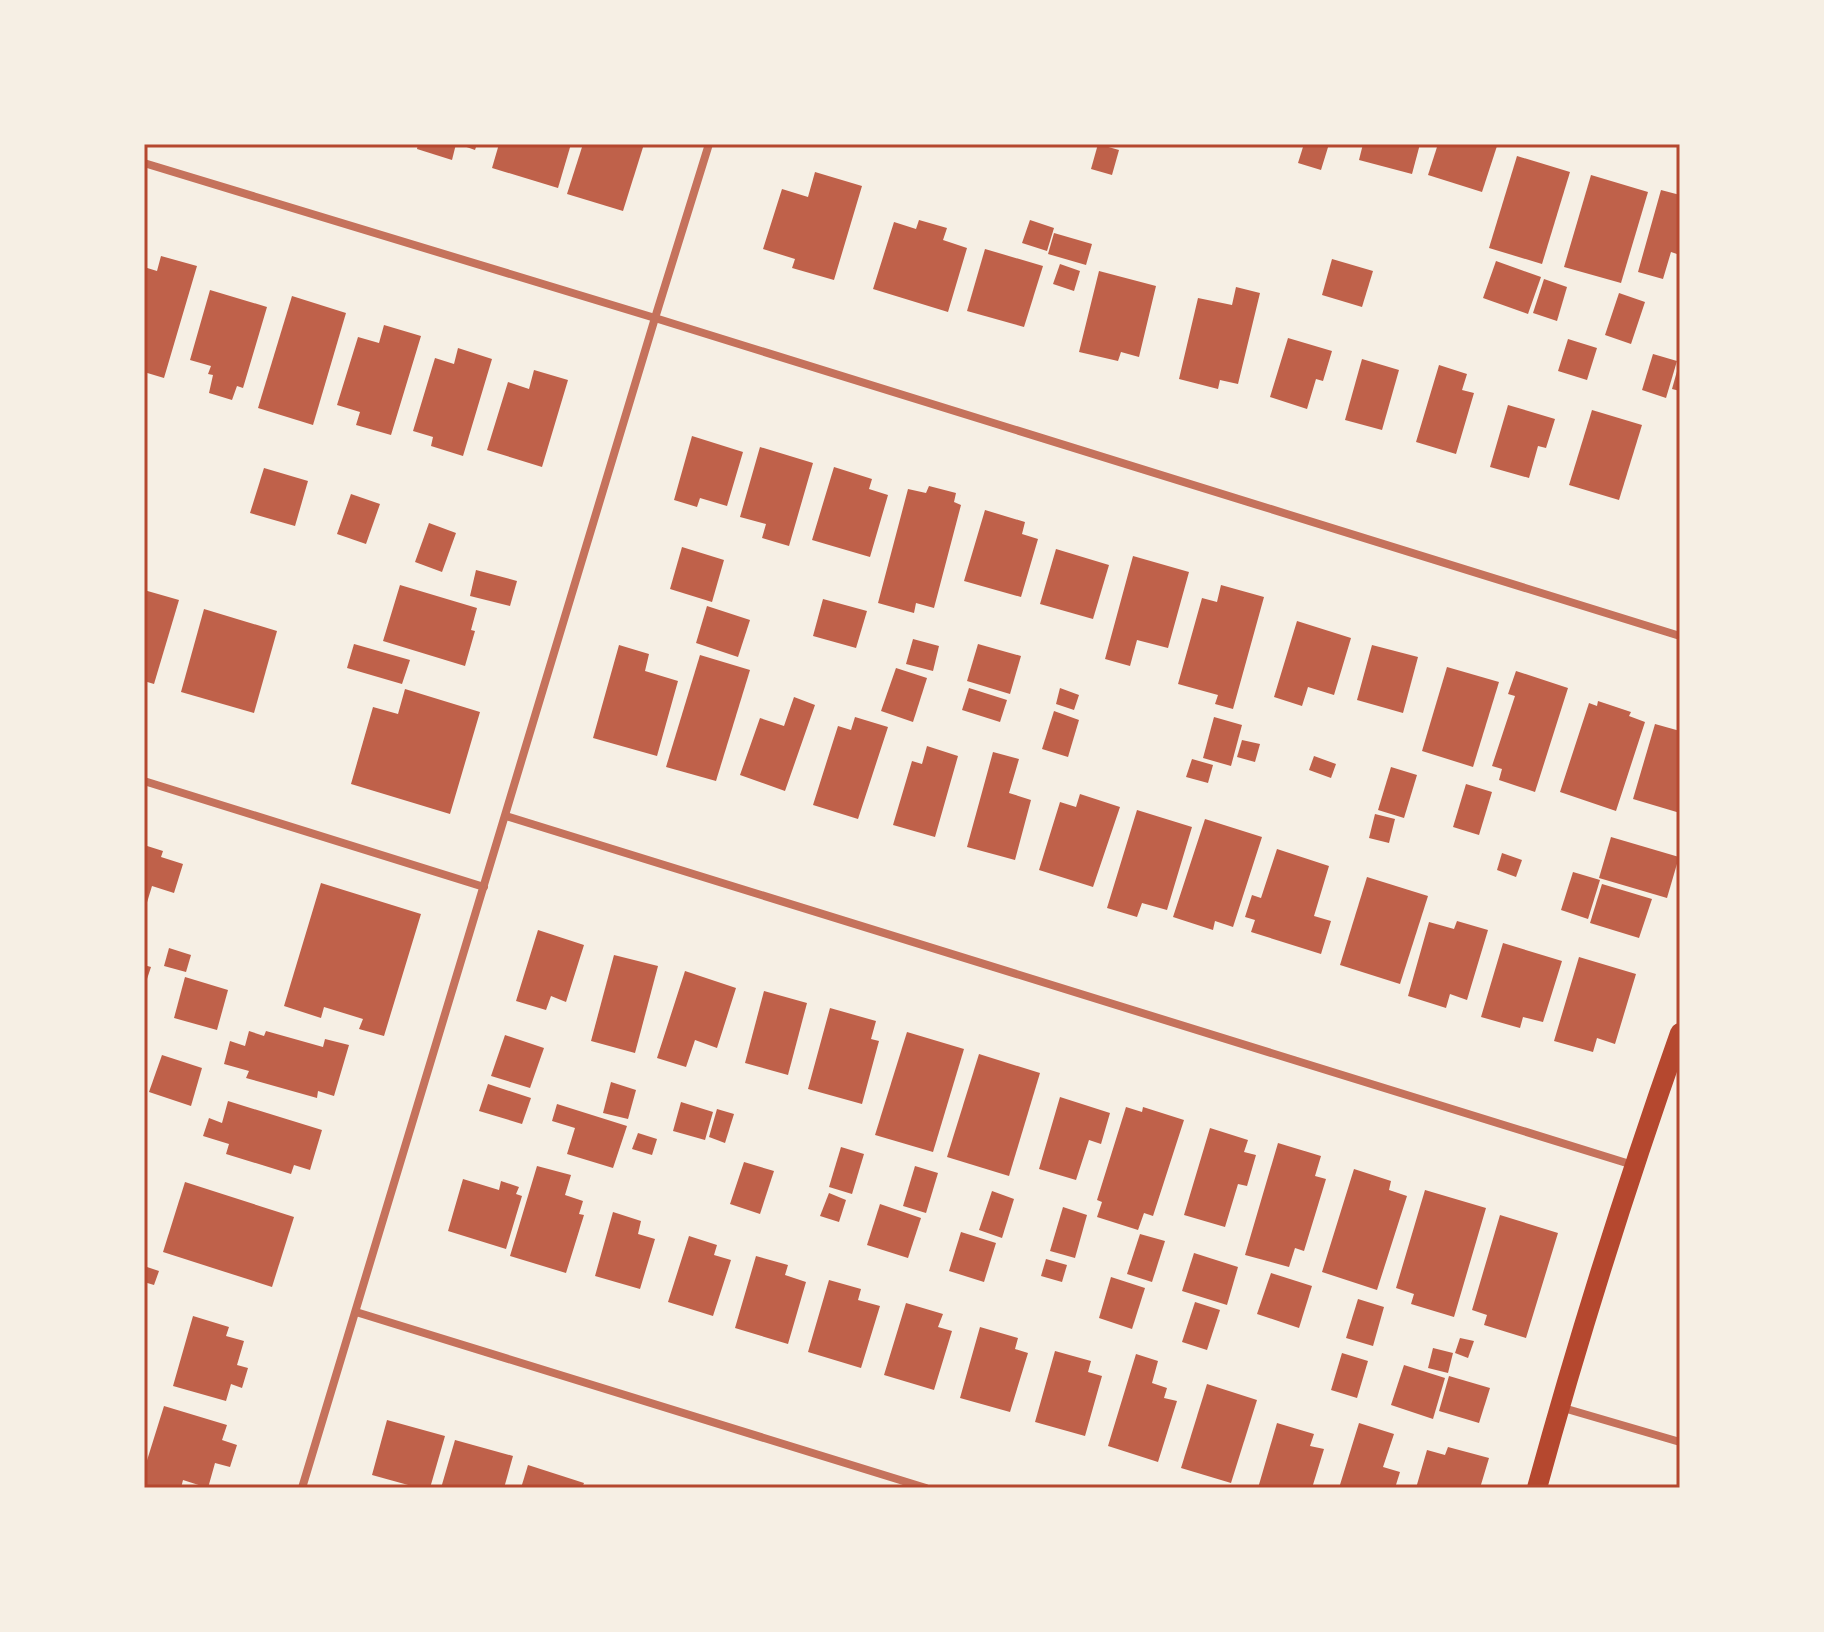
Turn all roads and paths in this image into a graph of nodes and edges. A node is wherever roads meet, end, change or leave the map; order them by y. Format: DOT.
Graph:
graph roads {
  1 [pos="709,144"];
  2 [pos="144,163"];
  3 [pos="655,318"];
  4 [pos="1680,636"];
  5 [pos="144,781"];
  6 [pos="506,816"];
  7 [pos="484,887"];
  8 [pos="1680,1033"];
  9 [pos="1633,1165"];
  10 [pos="356,1312"];
  11 [pos="1559,1407"];
  12 [pos="1680,1442"];
  13 [pos="302,1488"];
  14 [pos="926,1488"];
  15 [pos="1537,1488"];
  1 -- 3 [label="street"];
  2 -- 3 [label="street"];
  3 -- 4 [label="street"];
  3 -- 6 [label="street"];
  5 -- 7 [label="street"];
  6 -- 7 [label="street"];
  6 -- 9 [label="street"];
  7 -- 10 [label="street"];
  8 -- 9 [label="main road"];
  9 -- 11 [label="main road"];
  10 -- 13 [label="street"];
  10 -- 14 [label="street"];
  11 -- 12 [label="street"];
  11 -- 15 [label="main road"];
}
